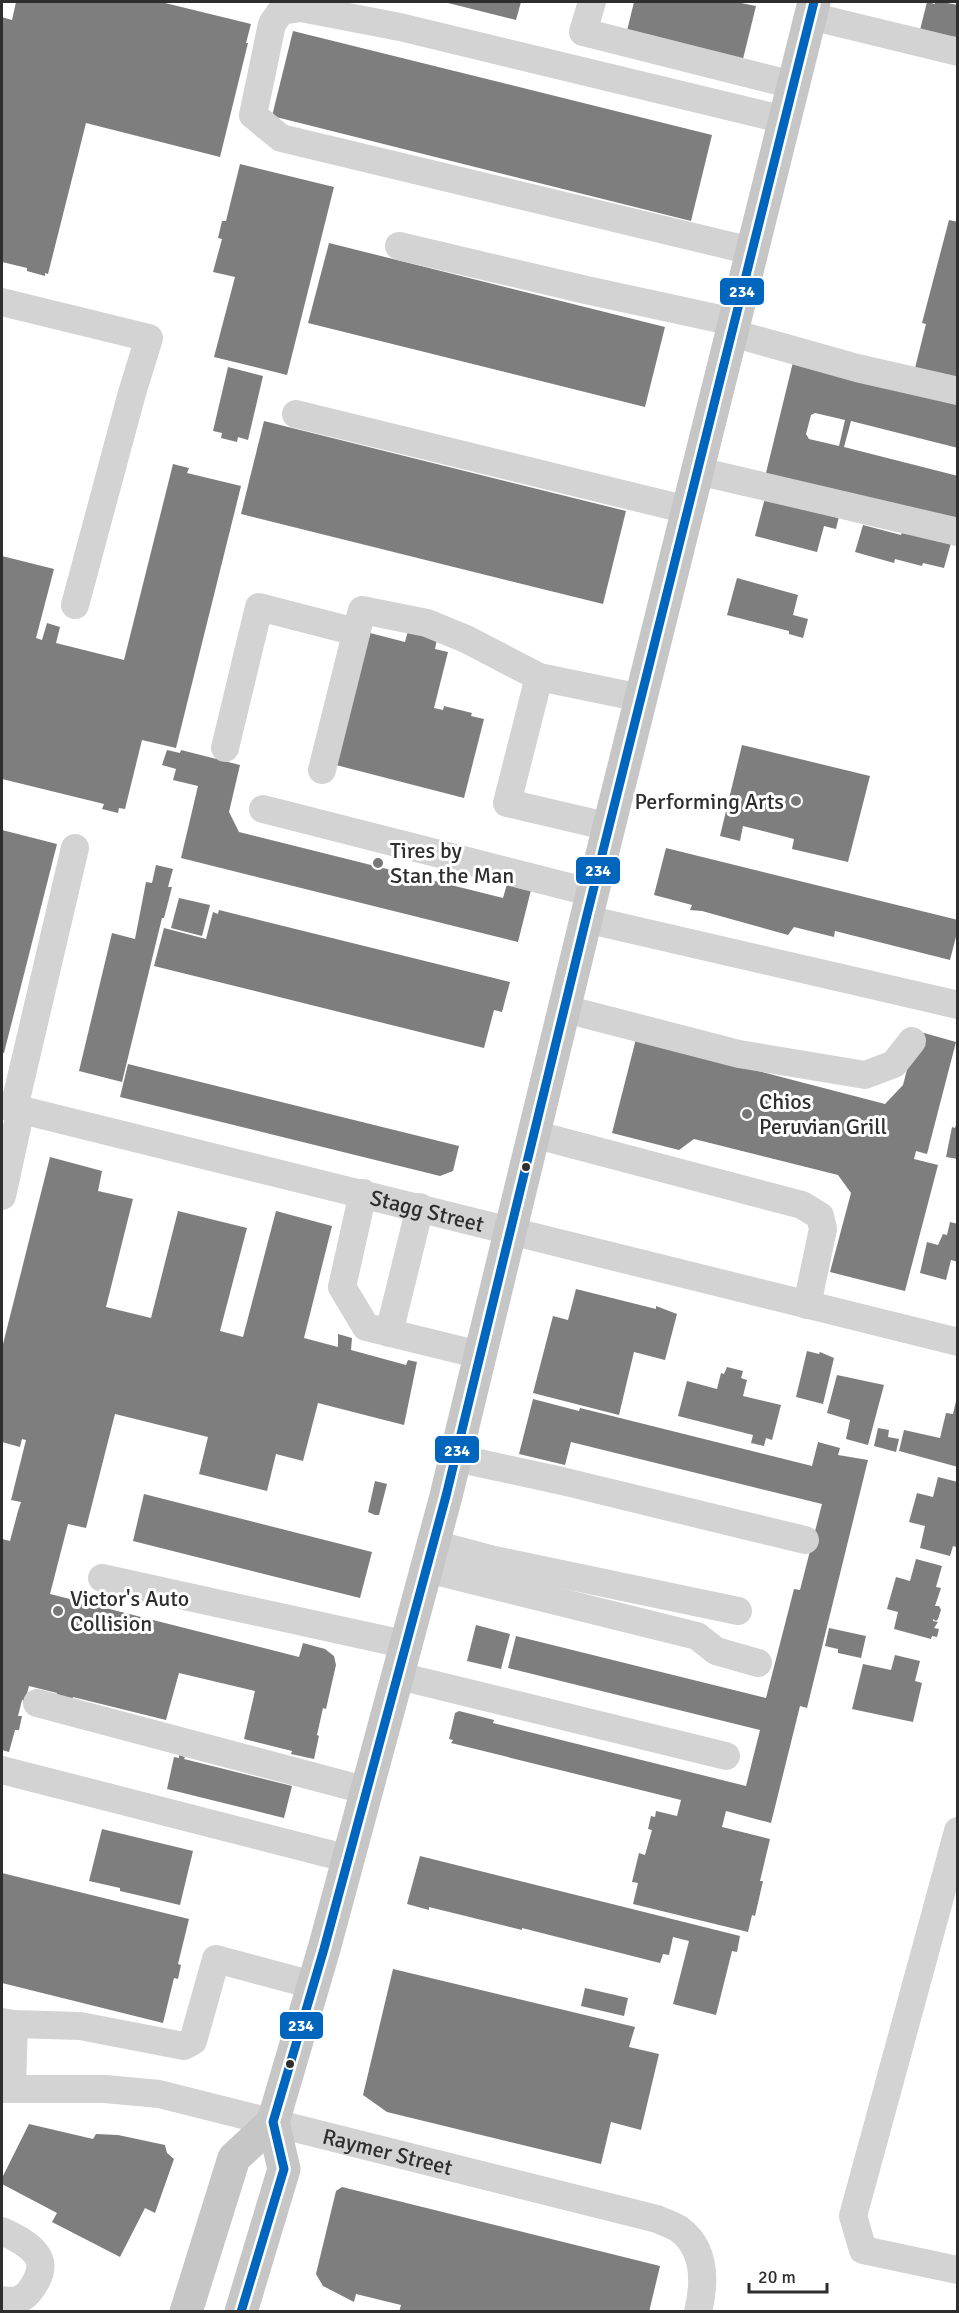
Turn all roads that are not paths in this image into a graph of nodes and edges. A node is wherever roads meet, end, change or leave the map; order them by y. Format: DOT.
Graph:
graph roads {
  1 [pos="592,2"];
  2 [pos="812,9"];
  3 [pos="957,52"];
  4 [pos="793,85"];
  5 [pos="784,120"];
  6 [pos="399,246"];
  7 [pos="752,251"];
  8 [pos="2,302"];
  9 [pos="733,328"];
  10 [pos="957,392"];
  11 [pos="296,414"];
  12 [pos="698,471"];
  13 [pos="688,510"];
  14 [pos="957,532"];
  15 [pos="75,605"];
  16 [pos="356,632"];
  17 [pos="539,677"];
  18 [pos="641,698"];
  19 [pos="225,748"];
  20 [pos="322,770"];
  21 [pos="263,809"];
  22 [pos="610,827"];
  23 [pos="75,848"];
  24 [pos="589,906"];
  25 [pos="957,1005"];
  26 [pos="564,1009"];
  27 [pos="912,1041"];
  28 [pos="12,1107"];
  29 [pos="533,1134"];
  30 [pos="363,1193"];
  31 [pos="2,1196"];
  32 [pos="420,1208"];
  33 [pos="510,1230"];
  34 [pos="807,1305"];
  35 [pos="389,1333"];
  36 [pos="957,1342"];
  37 [pos="480,1355"];
  38 [pos="456,1458"];
  39 [pos="805,1540"];
  40 [pos="430,1557"];
  41 [pos="102,1578"];
  42 [pos="738,1611"];
  43 [pos="404,1660"];
  44 [pos="758,1663"];
  45 [pos="37,1703"];
  46 [pos="726,1756"];
  47 [pos="2,1770"];
  48 [pos="368,1791"];
  49 [pos="957,1831"];
  50 [pos="349,1859"];
  51 [pos="313,1985"];
  52 [pos="8,2023"];
  53 [pos="7,2088"];
  54 [pos="273,2122"];
  55 [pos="2,2231"];
  56 [pos="957,2270"];
  57 [pos="2,2300"];
  58 [pos="186,2312"];
  59 [pos="241,2312"];
  60 [pos="698,2312"];
  1 -- 4 [label="street"];
  2 -- 3 [label="street"];
  2 -- 4 [label="main road"];
  4 -- 5 [label="main road"];
  5 -- 7 [label="main road"];
  5 -- 7 [label="street"];
  6 -- 9 [label="street"];
  7 -- 9 [label="main road"];
  8 -- 15 [label="street"];
  9 -- 10 [label="street"];
  9 -- 12 [label="main road"];
  11 -- 13 [label="street"];
  12 -- 13 [label="main road"];
  12 -- 14 [label="street"];
  13 -- 18 [label="main road"];
  16 -- 17 [label="street"];
  16 -- 19 [label="street"];
  16 -- 20 [label="street"];
  17 -- 18 [label="street"];
  17 -- 22 [label="street"];
  18 -- 22 [label="main road"];
  21 -- 24 [label="street"];
  22 -- 24 [label="main road"];
  23 -- 28 [label="street"];
  24 -- 25 [label="street"];
  24 -- 26 [label="main road"];
  26 -- 27 [label="street"];
  26 -- 29 [label="main road"];
  28 -- 30 [label="street, Stagg Street"];
  28 -- 31 [label="street"];
  29 -- 33 [label="main road"];
  29 -- 34 [label="street"];
  30 -- 32 [label="street, Stagg Street"];
  30 -- 35 [label="street"];
  32 -- 33 [label="street, Stagg Street"];
  32 -- 35 [label="street"];
  33 -- 34 [label="street, Stagg Street"];
  33 -- 37 [label="main road"];
  34 -- 36 [label="street, Stagg Street"];
  35 -- 37 [label="street"];
  37 -- 38 [label="main road"];
  38 -- 39 [label="street"];
  38 -- 40 [label="main road"];
  40 -- 42 [label="street"];
  40 -- 43 [label="main road"];
  40 -- 44 [label="street"];
  41 -- 43 [label="street"];
  43 -- 46 [label="street"];
  43 -- 48 [label="main road"];
  45 -- 48 [label="street"];
  47 -- 50 [label="street"];
  48 -- 50 [label="main road"];
  49 -- 56 [label="street"];
  50 -- 51 [label="main road"];
  51 -- 52 [label="street"];
  51 -- 54 [label="main road"];
  52 -- 53 [label="street"];
  53 -- 54 [label="street, Raymer Street"];
  54 -- 58 [label="main road"];
  54 -- 59 [label="main road"];
  54 -- 60 [label="street, Raymer Street"];
  55 -- 57 [label="street"];
}
